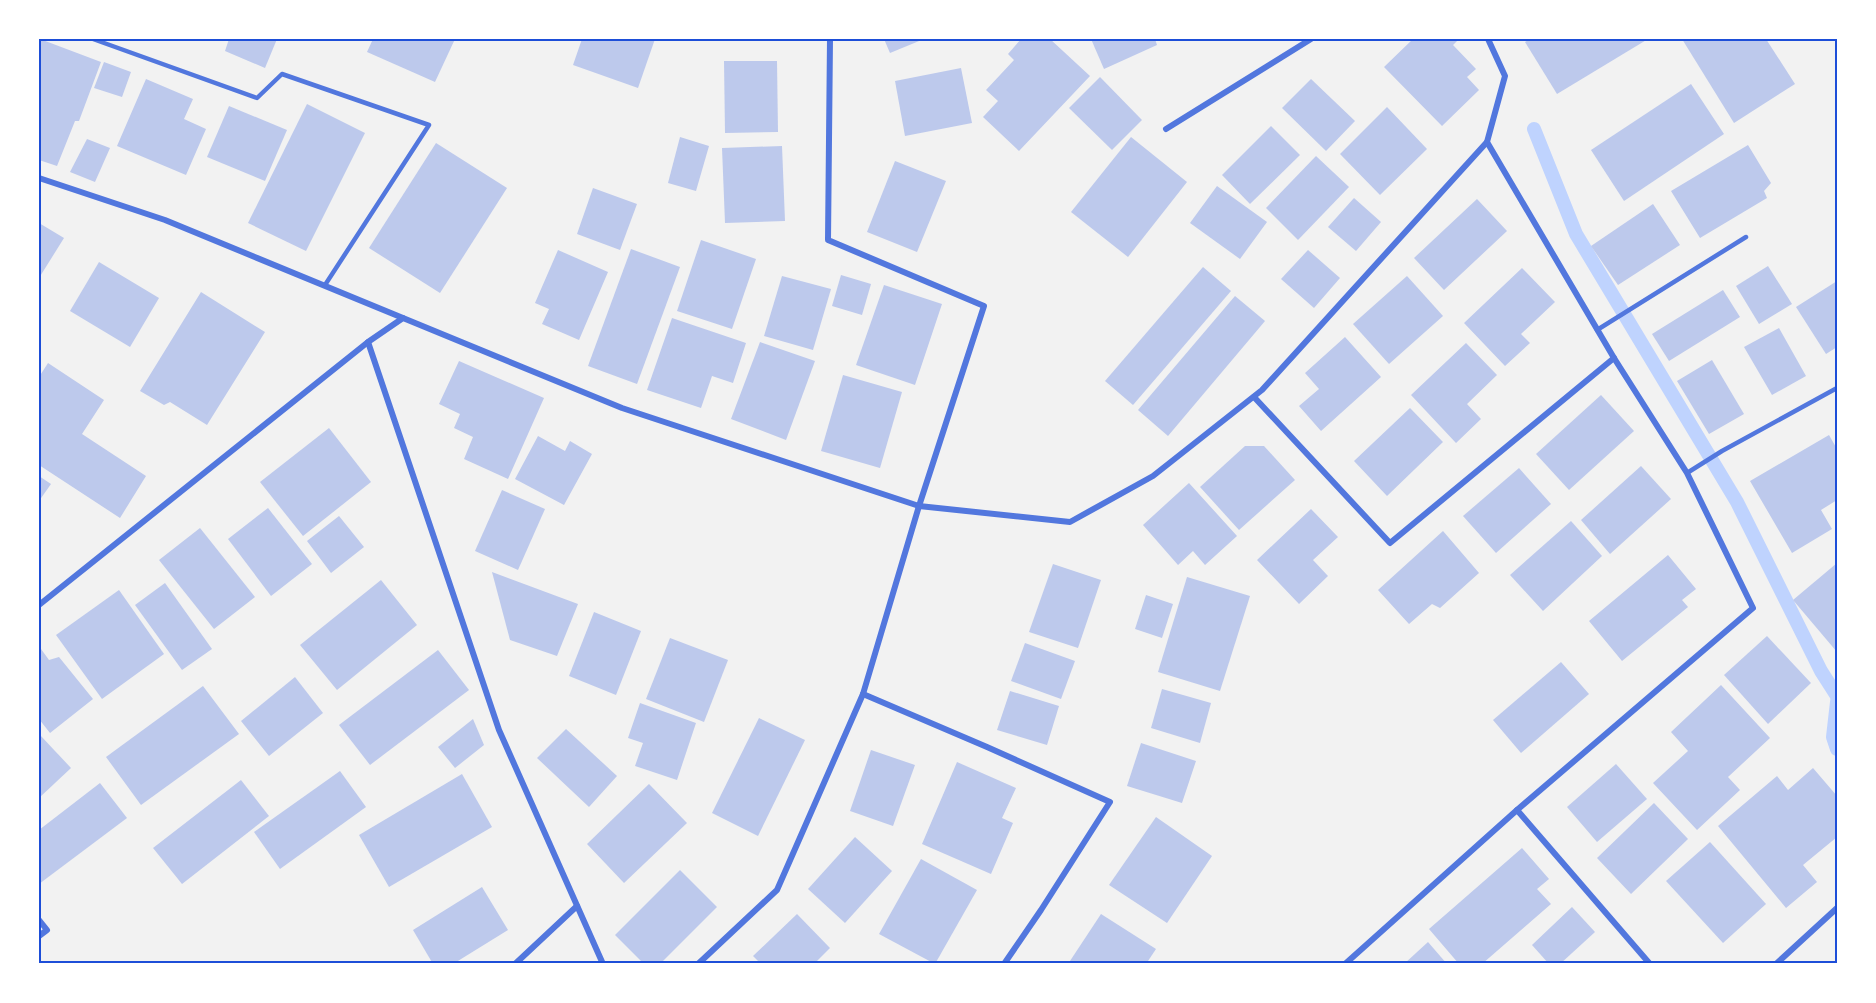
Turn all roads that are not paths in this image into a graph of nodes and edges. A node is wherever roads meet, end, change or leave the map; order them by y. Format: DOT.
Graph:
graph roads {
  1 [pos="93,39"];
  2 [pos="830,39"];
  3 [pos="1311,39"];
  4 [pos="1488,39"];
  5 [pos="1166,129"];
  6 [pos="1487,142"];
  7 [pos="39,178"];
  8 [pos="1746,237"];
  9 [pos="325,285"];
  10 [pos="403,318"];
  11 [pos="1597,330"];
  12 [pos="368,342"];
  13 [pos="1614,358"];
  14 [pos="1837,388"];
  15 [pos="1254,397"];
  16 [pos="1687,473"];
  17 [pos="919,506"];
  18 [pos="39,605"];
  19 [pos="862,694"];
  20 [pos="1517,810"];
  21 [pos="577,906"];
  22 [pos="1837,908"];
  23 [pos="39,920"];
  24 [pos="39,936"];
  25 [pos="515,964"];
  26 [pos="603,964"];
  27 [pos="698,964"];
  28 [pos="1004,964"];
  29 [pos="1345,964"];
  30 [pos="1650,964"];
  31 [pos="1776,964"];
  1 -- 9 [label="lane"];
  2 -- 17 [label="street"];
  3 -- 5 [label="street"];
  4 -- 6 [label="street"];
  6 -- 11 [label="street"];
  6 -- 15 [label="street"];
  7 -- 9 [label="street"];
  8 -- 11 [label="lane"];
  9 -- 10 [label="street"];
  10 -- 12 [label="street"];
  10 -- 17 [label="street"];
  11 -- 13 [label="street"];
  12 -- 18 [label="street"];
  12 -- 21 [label="street"];
  13 -- 15 [label="street"];
  13 -- 16 [label="street"];
  14 -- 16 [label="lane"];
  15 -- 17 [label="street"];
  16 -- 20 [label="street"];
  17 -- 19 [label="street"];
  19 -- 27 [label="street"];
  19 -- 28 [label="street"];
  20 -- 29 [label="street"];
  20 -- 30 [label="street"];
  21 -- 25 [label="street"];
  21 -- 26 [label="street"];
  22 -- 31 [label="street"];
  23 -- 24 [label="street"];
}
